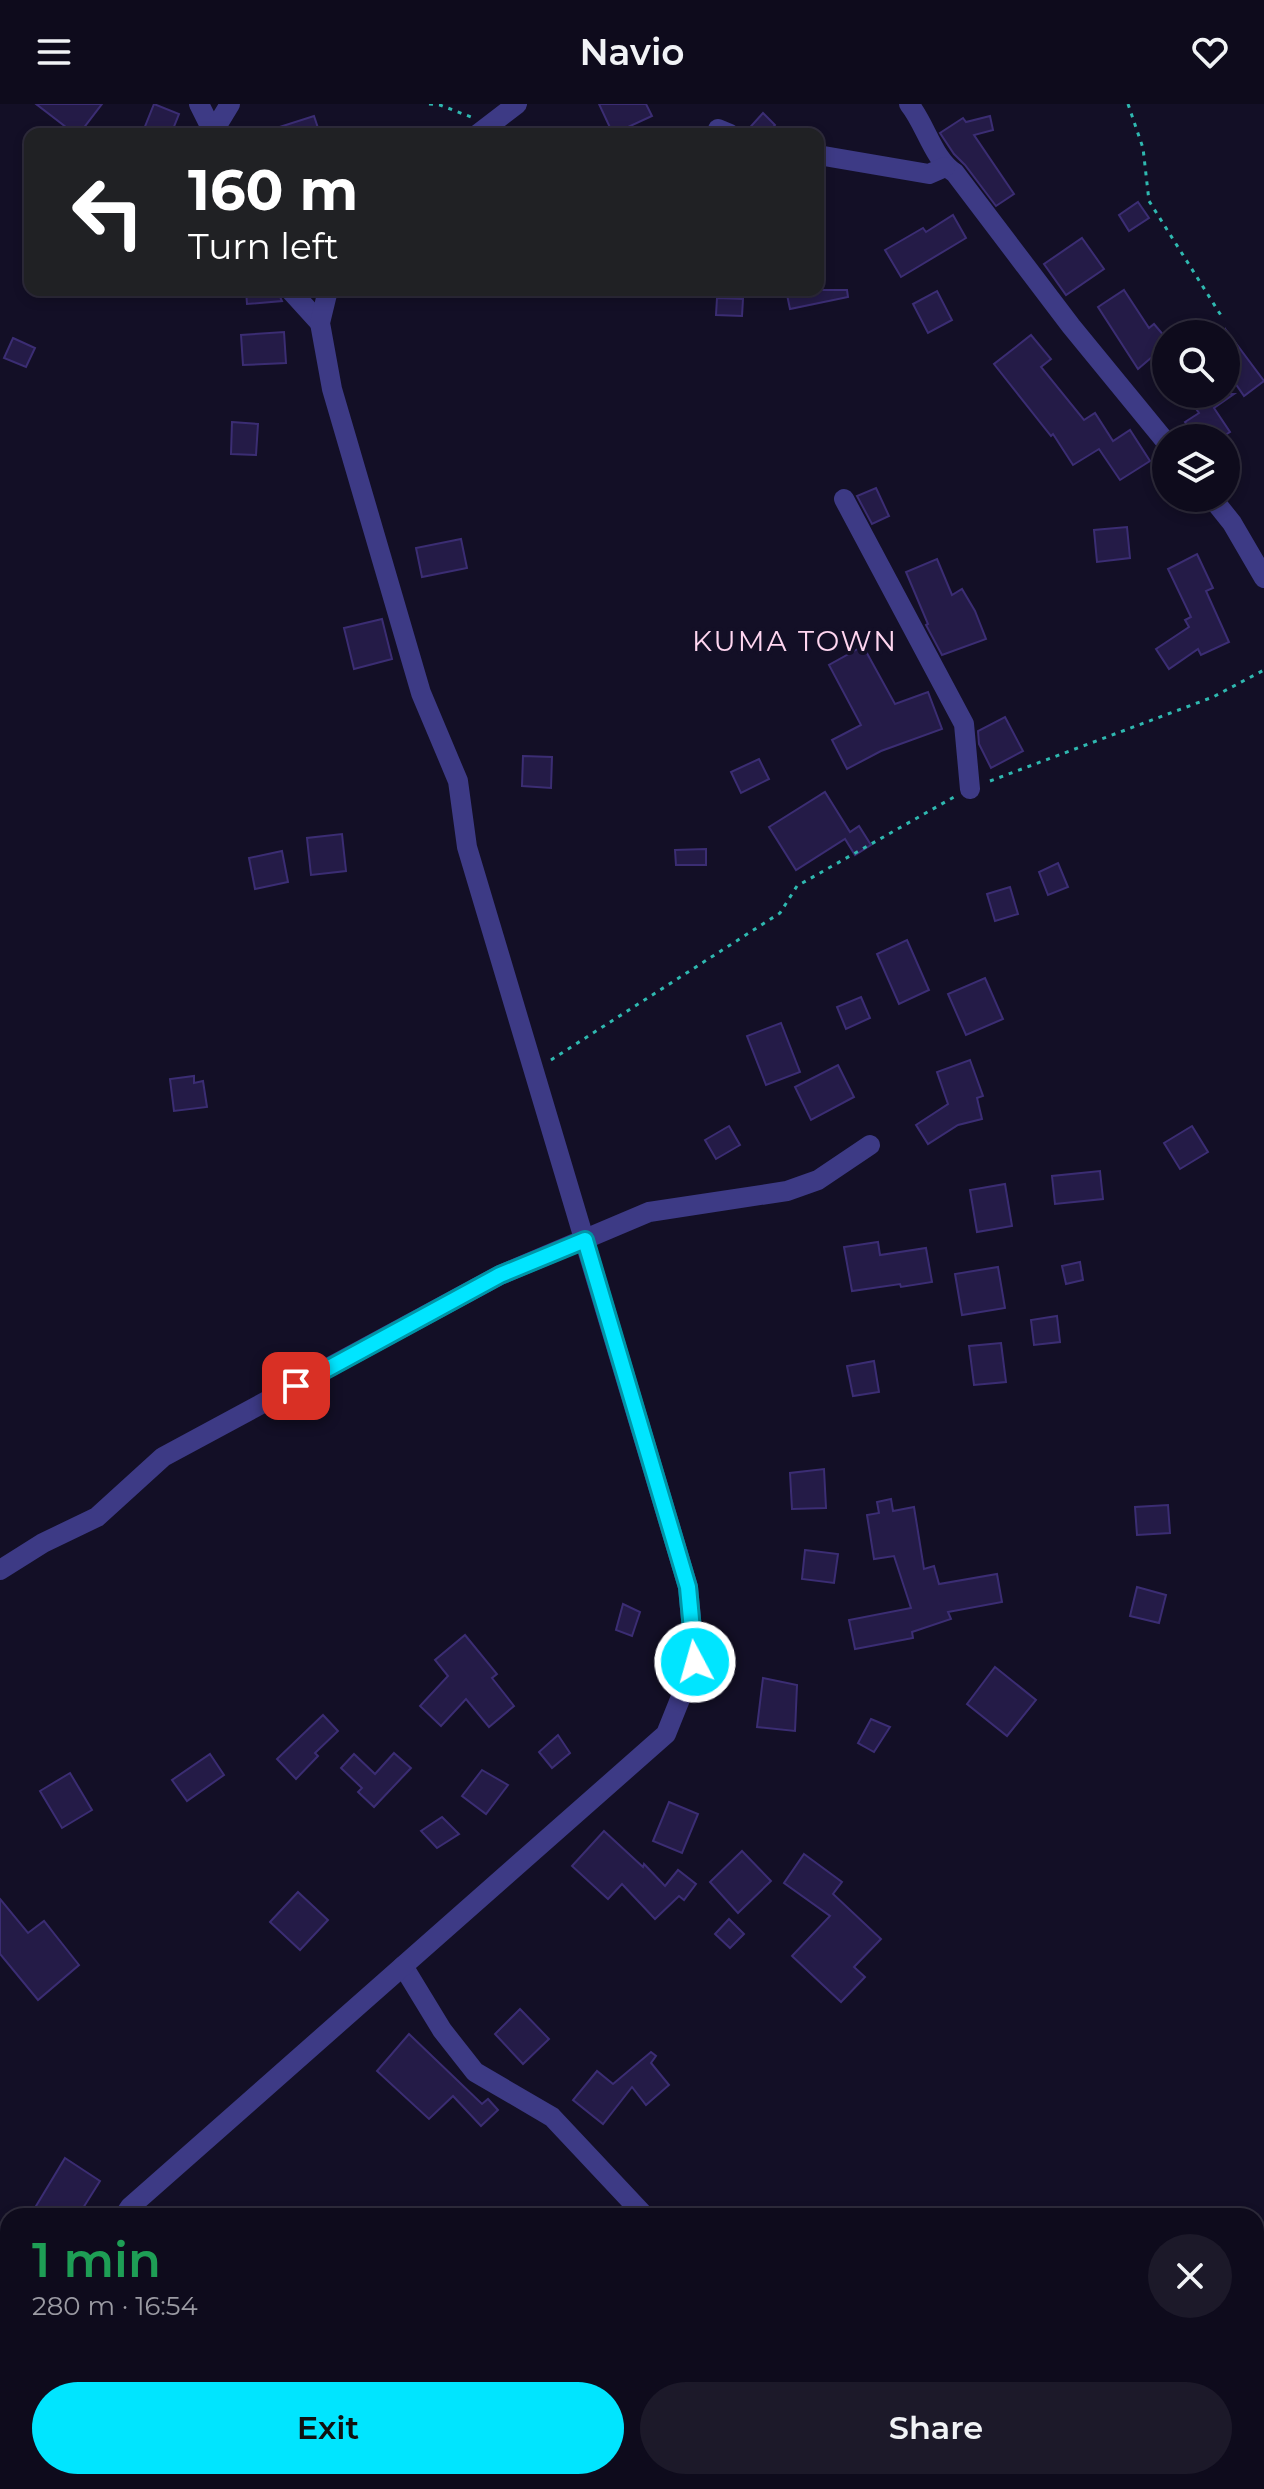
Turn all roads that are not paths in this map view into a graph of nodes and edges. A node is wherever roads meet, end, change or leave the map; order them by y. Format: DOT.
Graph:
graph roads {
  1 [pos="199,104"];
  2 [pos="230,104"];
  3 [pos="517,104"];
  4 [pos="922,108"];
  5 [pos="211,128"];
  6 [pos="217,128"];
  7 [pos="485,128"];
  8 [pos="824,156"];
  9 [pos="945,167"];
  10 [pos="295,296"];
  11 [pos="327,296"];
  12 [pos="320,323"];
  13 [pos="1152,425"];
  14 [pos="844,499"];
  15 [pos="1223,512"];
  16 [pos="1264,578"];
  17 [pos="970,789"];
  18 [pos="870,1145"];
  19 [pos="585,1240"];
  20 [pos="0,1570"];
  21 [pos="403,1966"];
  22 [pos="131,2208"];
  23 [pos="637,2208"];
  1 -- 5 [label="street"];
  2 -- 6 [label="street"];
  3 -- 7 [label="street"];
  4 -- 9 [label="street"];
  8 -- 9 [label="street"];
  9 -- 13 [label="street"];
  10 -- 12 [label="street"];
  11 -- 12 [label="street"];
  12 -- 19 [label="street"];
  14 -- 17 [label="street"];
  15 -- 16 [label="street"];
  18 -- 19 [label="street"];
  19 -- 20 [label="street"];
  19 -- 21 [label="street"];
  21 -- 22 [label="street"];
  21 -- 23 [label="street"];
}
